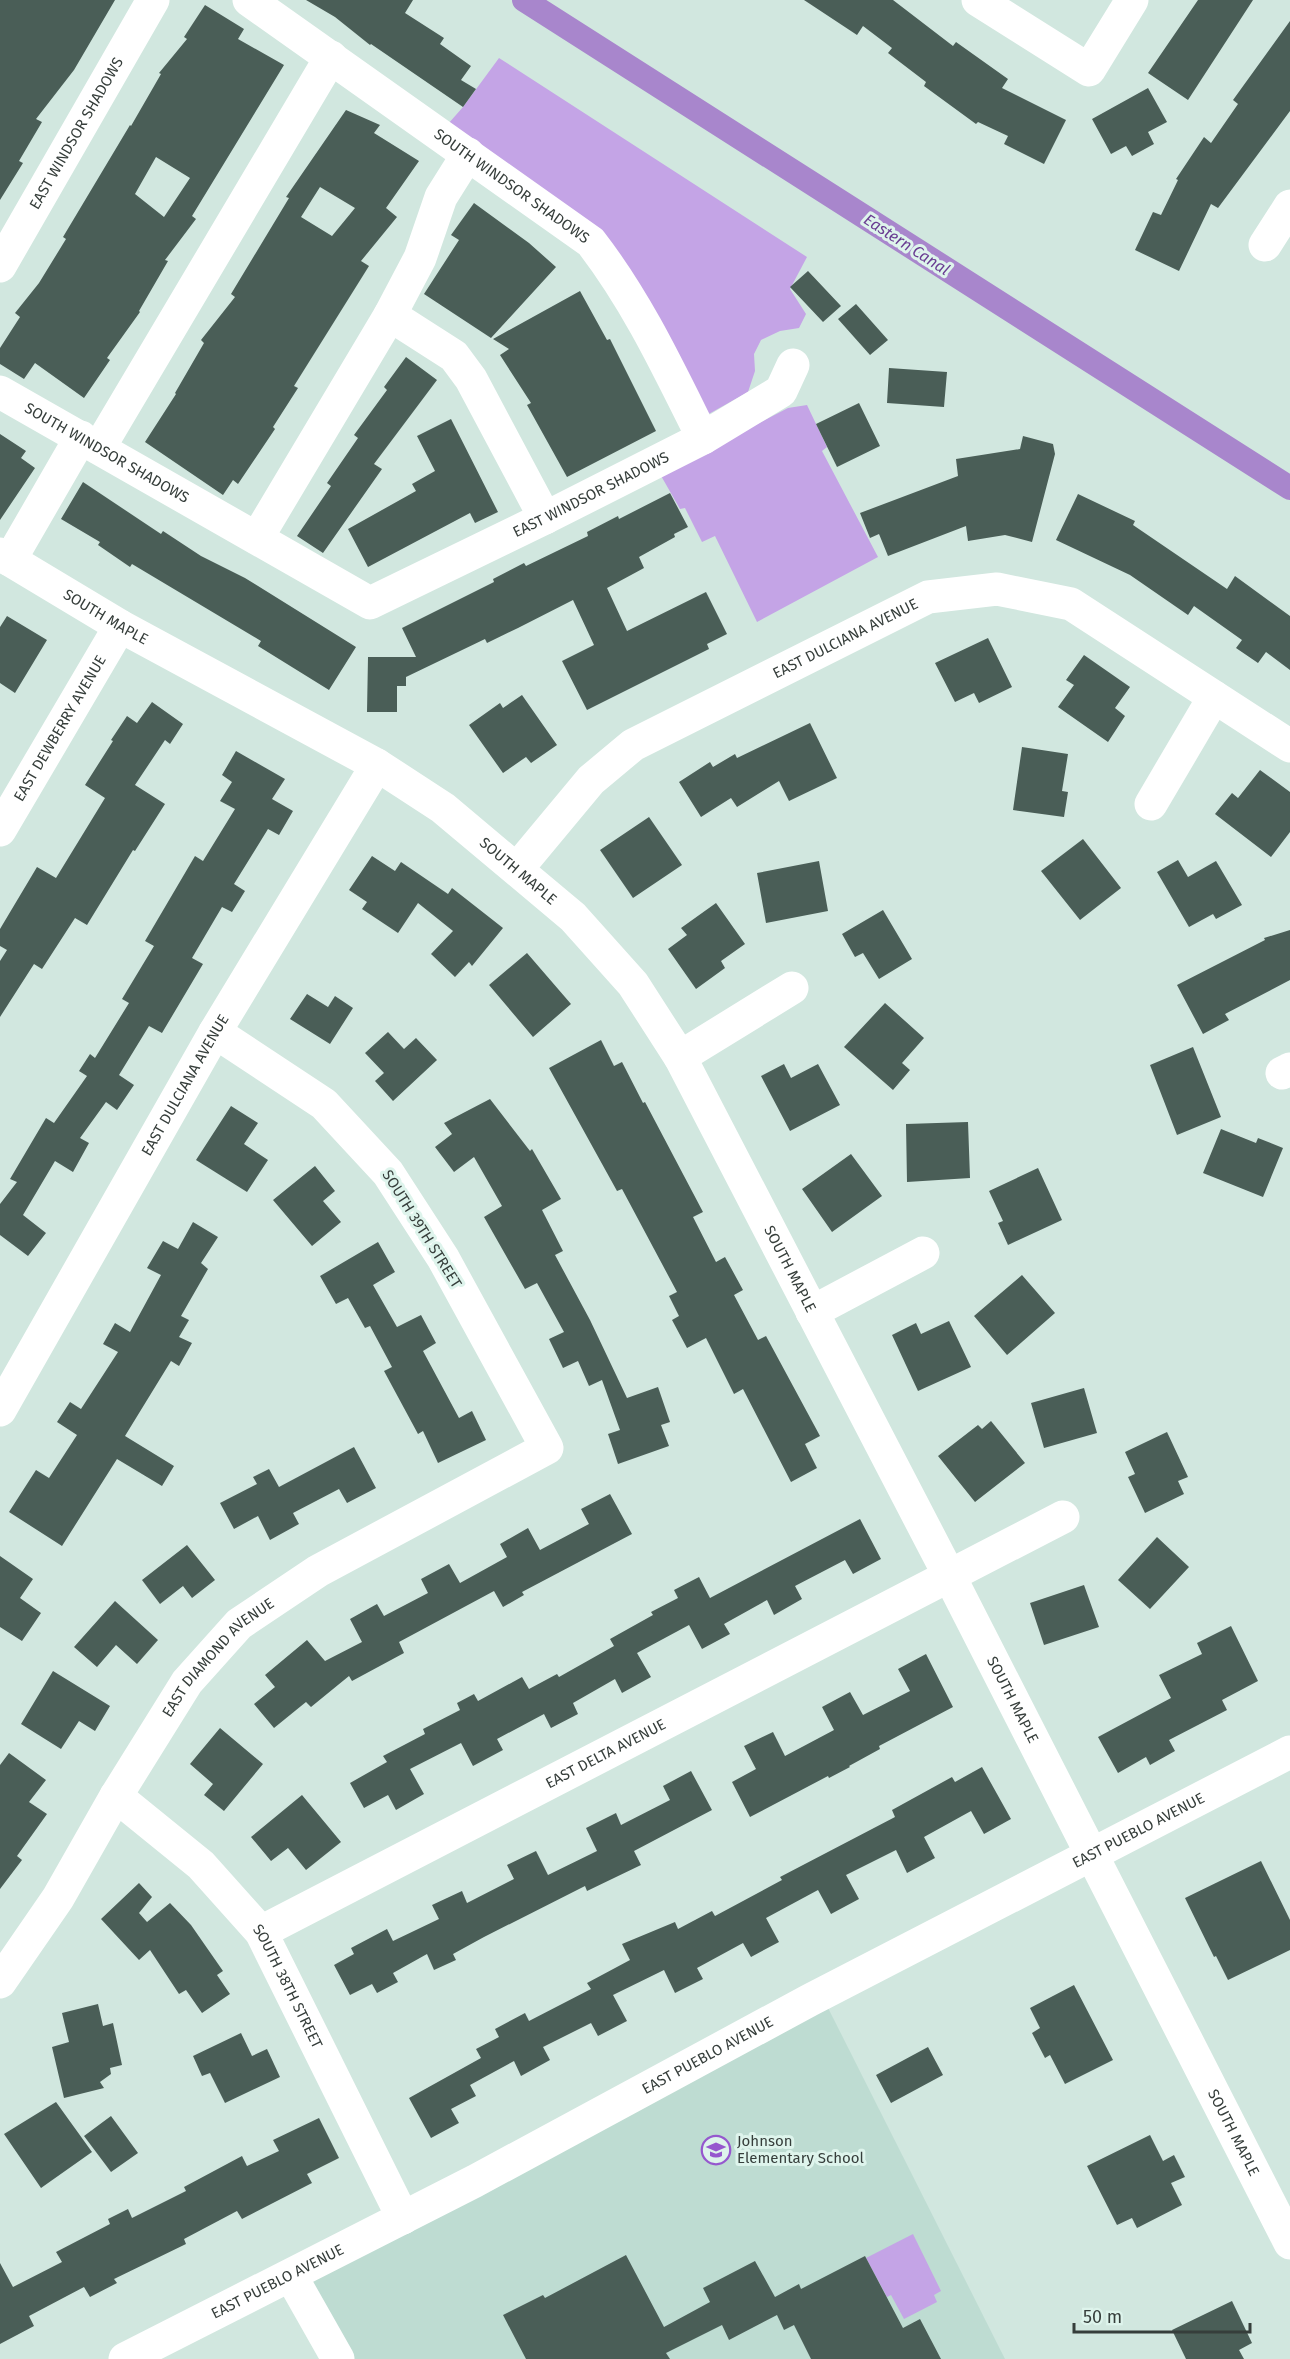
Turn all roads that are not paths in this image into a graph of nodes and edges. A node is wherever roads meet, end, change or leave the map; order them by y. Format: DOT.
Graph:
graph roads {
  1 [pos="153,0"];
  2 [pos="249,0"];
  3 [pos="978,0"];
  4 [pos="1132,0"];
  5 [pos="331,57"];
  6 [pos="468,154"];
  7 [pos="1290,206"];
  8 [pos="1265,245"];
  9 [pos="0,266"];
  10 [pos="390,315"];
  11 [pos="793,365"];
  12 [pos="0,392"];
  13 [pos="703,438"];
  14 [pos="90,443"];
  15 [pos="546,518"];
  16 [pos="257,538"];
  17 [pos="5,557"];
  18 [pos="370,603"];
  19 [pos="120,626"];
  20 [pos="1214,697"];
  21 [pos="1290,746"];
  22 [pos="377,765"];
  23 [pos="1150,804"];
  24 [pos="0,830"];
  25 [pos="517,869"];
  26 [pos="792,988"];
  27 [pos="215,1032"];
  28 [pos="680,1057"];
  29 [pos="923,1253"];
  30 [pos="812,1312"];
  31 [pos="0,1410"];
  32 [pos="548,1448"];
  33 [pos="1063,1517"];
  34 [pos="950,1577"];
  35 [pos="1290,1752"];
  36 [pos="116,1797"];
  37 [pos="1092,1855"];
  38 [pos="261,1932"];
  39 [pos="0,1982"];
  40 [pos="403,2218"];
  41 [pos="1290,2243"];
  42 [pos="291,2276"];
  43 [pos="125,2359"];
  44 [pos="338,2359"];
  1 -- 9 [label="street, EAST WINDSOR SHADOWS"];
  2 -- 5 [label="street, SOUTH WINDSOR SHADOWS"];
  3 -- 4 [label="street"];
  5 -- 6 [label="street, SOUTH WINDSOR SHADOWS"];
  5 -- 14 [label="street"];
  6 -- 10 [label="street"];
  6 -- 13 [label="street, SOUTH WINDSOR SHADOWS"];
  7 -- 8 [label="street"];
  10 -- 15 [label="street"];
  10 -- 16 [label="street"];
  11 -- 13 [label="street, EAST WINDSOR SHADOWS"];
  12 -- 14 [label="street, SOUTH WINDSOR SHADOWS"];
  13 -- 15 [label="street, EAST WINDSOR SHADOWS"];
  14 -- 16 [label="street, SOUTH WINDSOR SHADOWS"];
  14 -- 17 [label="street"];
  15 -- 18 [label="street, EAST WINDSOR SHADOWS"];
  16 -- 18 [label="street, SOUTH WINDSOR SHADOWS"];
  17 -- 19 [label="street, SOUTH MAPLE"];
  19 -- 22 [label="street, SOUTH MAPLE"];
  19 -- 24 [label="street, EAST DEWBERRY AVENUE"];
  20 -- 21 [label="street, EAST DULCIANA AVENUE"];
  20 -- 23 [label="street"];
  20 -- 25 [label="street, EAST DULCIANA AVENUE"];
  22 -- 25 [label="street, SOUTH MAPLE"];
  22 -- 27 [label="street, EAST DULCIANA AVENUE"];
  25 -- 28 [label="street, SOUTH MAPLE"];
  26 -- 28 [label="street"];
  27 -- 31 [label="street, EAST DULCIANA AVENUE"];
  27 -- 32 [label="street, SOUTH 39TH STREET"];
  28 -- 30 [label="street, SOUTH MAPLE"];
  29 -- 30 [label="street"];
  30 -- 34 [label="street, SOUTH MAPLE"];
  32 -- 36 [label="street, EAST DIAMOND AVENUE"];
  33 -- 34 [label="street, EAST DELTA AVENUE"];
  34 -- 37 [label="street, SOUTH MAPLE"];
  34 -- 38 [label="street, EAST DELTA AVENUE"];
  35 -- 37 [label="street, EAST PUEBLO AVENUE"];
  36 -- 38 [label="street, SOUTH 38TH STREET"];
  36 -- 39 [label="street, EAST DIAMOND AVENUE"];
  37 -- 40 [label="street, EAST PUEBLO AVENUE"];
  37 -- 41 [label="street, SOUTH MAPLE"];
  38 -- 40 [label="street, SOUTH 38TH STREET"];
  40 -- 42 [label="street, EAST PUEBLO AVENUE"];
  42 -- 43 [label="street, EAST PUEBLO AVENUE"];
  42 -- 44 [label="street"];
}
